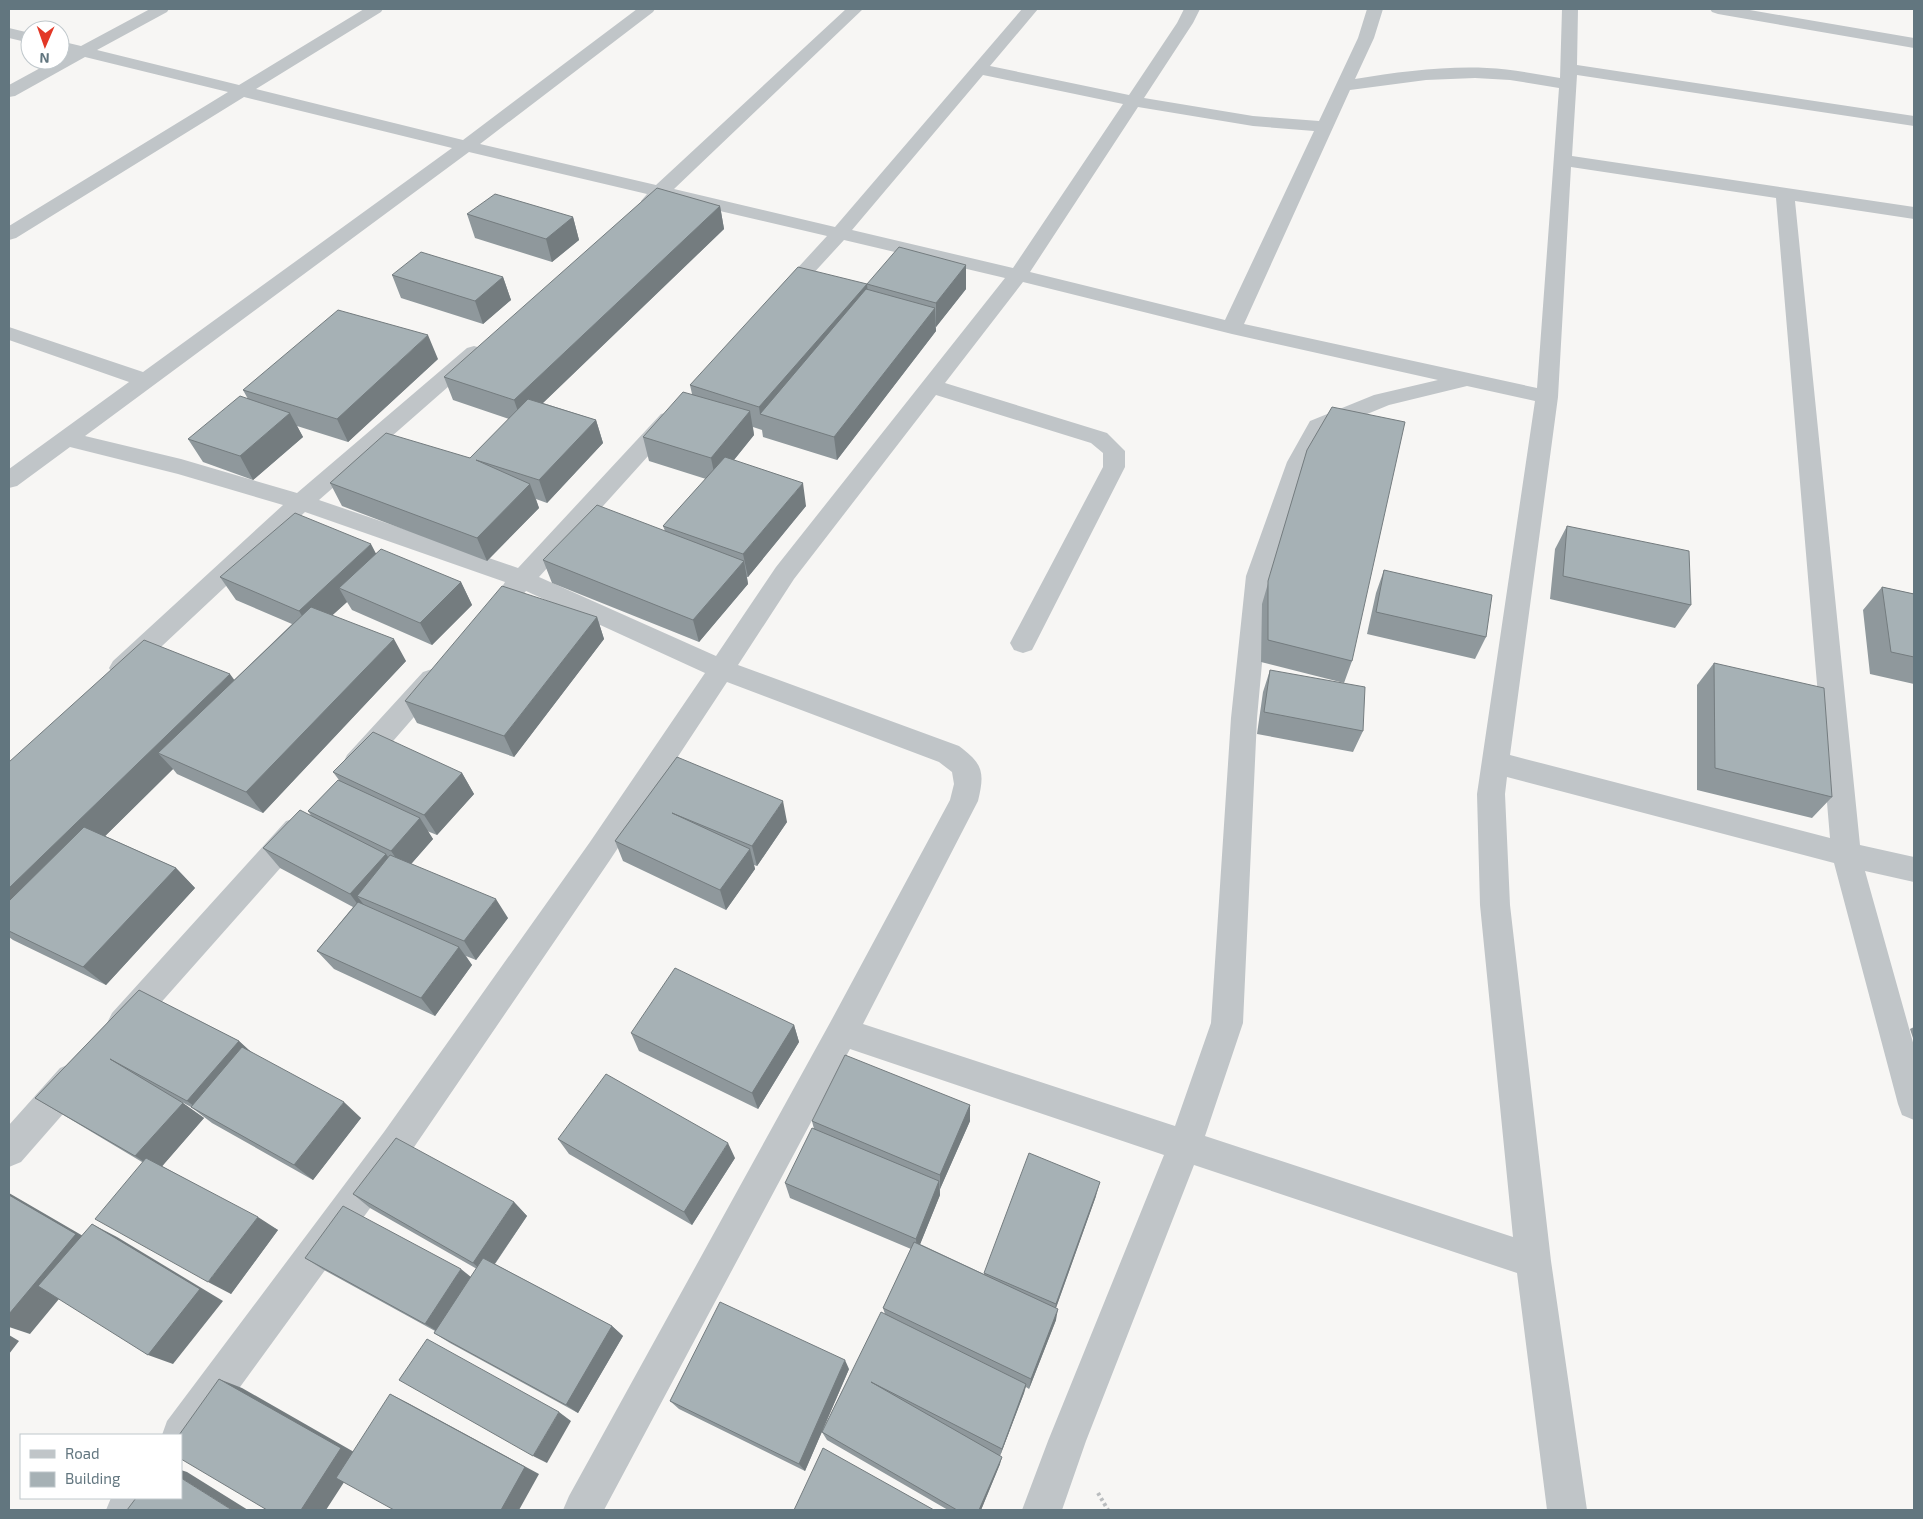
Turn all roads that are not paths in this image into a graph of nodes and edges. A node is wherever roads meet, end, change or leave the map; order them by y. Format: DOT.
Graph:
graph roads {
  1 [pos="161,9"];
  2 [pos="375,9"];
  3 [pos="647,9"];
  4 [pos="855,9"];
  5 [pos="1030,9"];
  6 [pos="1192,9"];
  7 [pos="1375,9"];
  8 [pos="1570,9"];
  9 [pos="1718,9"];
  10 [pos="1790,15"];
  11 [pos="1914,42"];
  12 [pos="70,48"];
  13 [pos="83,51"];
  14 [pos="979,69"];
  15 [pos="1568,76"];
  16 [pos="1344,86"];
  17 [pos="241,90"];
  18 [pos="9,92"];
  19 [pos="1133,102"];
  20 [pos="1914,121"];
  21 [pos="1325,127"];
  22 [pos="466,146"];
  23 [pos="1562,160"];
  24 [pos="661,191"];
  25 [pos="1785,193"];
  26 [pos="1914,213"];
  27 [pos="631,217"];
  28 [pos="9,234"];
  29 [pos="839,234"];
  30 [pos="1018,275"];
  31 [pos="765,315"];
  32 [pos="1232,328"];
  33 [pos="9,333"];
  34 [pos="489,340"];
  35 [pos="146,380"];
  36 [pos="1468,380"];
  37 [pos="931,386"];
  38 [pos="1547,397"];
  39 [pos="684,403"];
  40 [pos="65,438"];
  41 [pos="9,480"];
  42 [pos="301,502"];
  43 [pos="522,579"];
  44 [pos="495,609"];
  45 [pos="1023,643"];
  46 [pos="449,661"];
  47 [pos="721,669"];
  48 [pos="104,685"];
  49 [pos="1496,763"];
  50 [pos="342,779"];
  51 [pos="315,809"];
  52 [pos="1846,854"];
  53 [pos="1914,869"];
  54 [pos="842,1032"];
  55 [pos="109,1038"];
  56 [pos="89,1061"];
  57 [pos="1914,1104"];
  58 [pos="1186,1146"];
  59 [pos="9,1150"];
  60 [pos="1533,1261"];
  61 [pos="182,1434"];
  62 [pos="134,1499"];
  63 [pos="126,1510"];
  64 [pos="583,1510"];
  65 [pos="1042,1510"];
  66 [pos="1567,1510"];
  1 -- 13 [label="street"];
  2 -- 17 [label="street"];
  3 -- 22 [label="street"];
  4 -- 24 [label="street"];
  5 -- 14 [label="street"];
  6 -- 19 [label="street"];
  7 -- 16 [label="street"];
  8 -- 15 [label="street"];
  9 -- 10 [label="street"];
  10 -- 11 [label="street"];
  12 -- 13 [label="street"];
  13 -- 17 [label="street"];
  13 -- 18 [label="street"];
  14 -- 19 [label="street"];
  14 -- 29 [label="street"];
  15 -- 16 [label="street"];
  15 -- 20 [label="street"];
  15 -- 23 [label="street"];
  16 -- 21 [label="street"];
  17 -- 22 [label="street"];
  17 -- 28 [label="street"];
  19 -- 21 [label="street"];
  19 -- 30 [label="street"];
  21 -- 32 [label="street"];
  22 -- 24 [label="street"];
  22 -- 35 [label="street"];
  23 -- 25 [label="street"];
  23 -- 38 [label="street"];
  24 -- 27 [label="street"];
  24 -- 29 [label="street"];
  25 -- 26 [label="street"];
  25 -- 52 [label="street"];
  29 -- 30 [label="street"];
  29 -- 31 [label="street"];
  30 -- 32 [label="street"];
  30 -- 37 [label="street"];
  32 -- 36 [label="street"];
  33 -- 35 [label="street"];
  34 -- 42 [label="street"];
  35 -- 40 [label="street"];
  36 -- 38 [label="street"];
  36 -- 58 [label="street"];
  37 -- 45 [label="street"];
  37 -- 47 [label="street"];
  38 -- 49 [label="street"];
  39 -- 43 [label="street"];
  40 -- 41 [label="street"];
  40 -- 42 [label="street"];
  42 -- 43 [label="street"];
  42 -- 48 [label="street"];
  43 -- 44 [label="street"];
  43 -- 47 [label="street"];
  46 -- 50 [label="street"];
  47 -- 54 [label="street"];
  47 -- 61 [label="street"];
  49 -- 52 [label="street"];
  49 -- 60 [label="street"];
  51 -- 55 [label="street"];
  52 -- 53 [label="street"];
  52 -- 57 [label="street"];
  54 -- 58 [label="street"];
  54 -- 64 [label="street"];
  56 -- 59 [label="street"];
  58 -- 60 [label="street"];
  58 -- 65 [label="street"];
  60 -- 66 [label="street"];
  62 -- 63 [label="street"];
}
